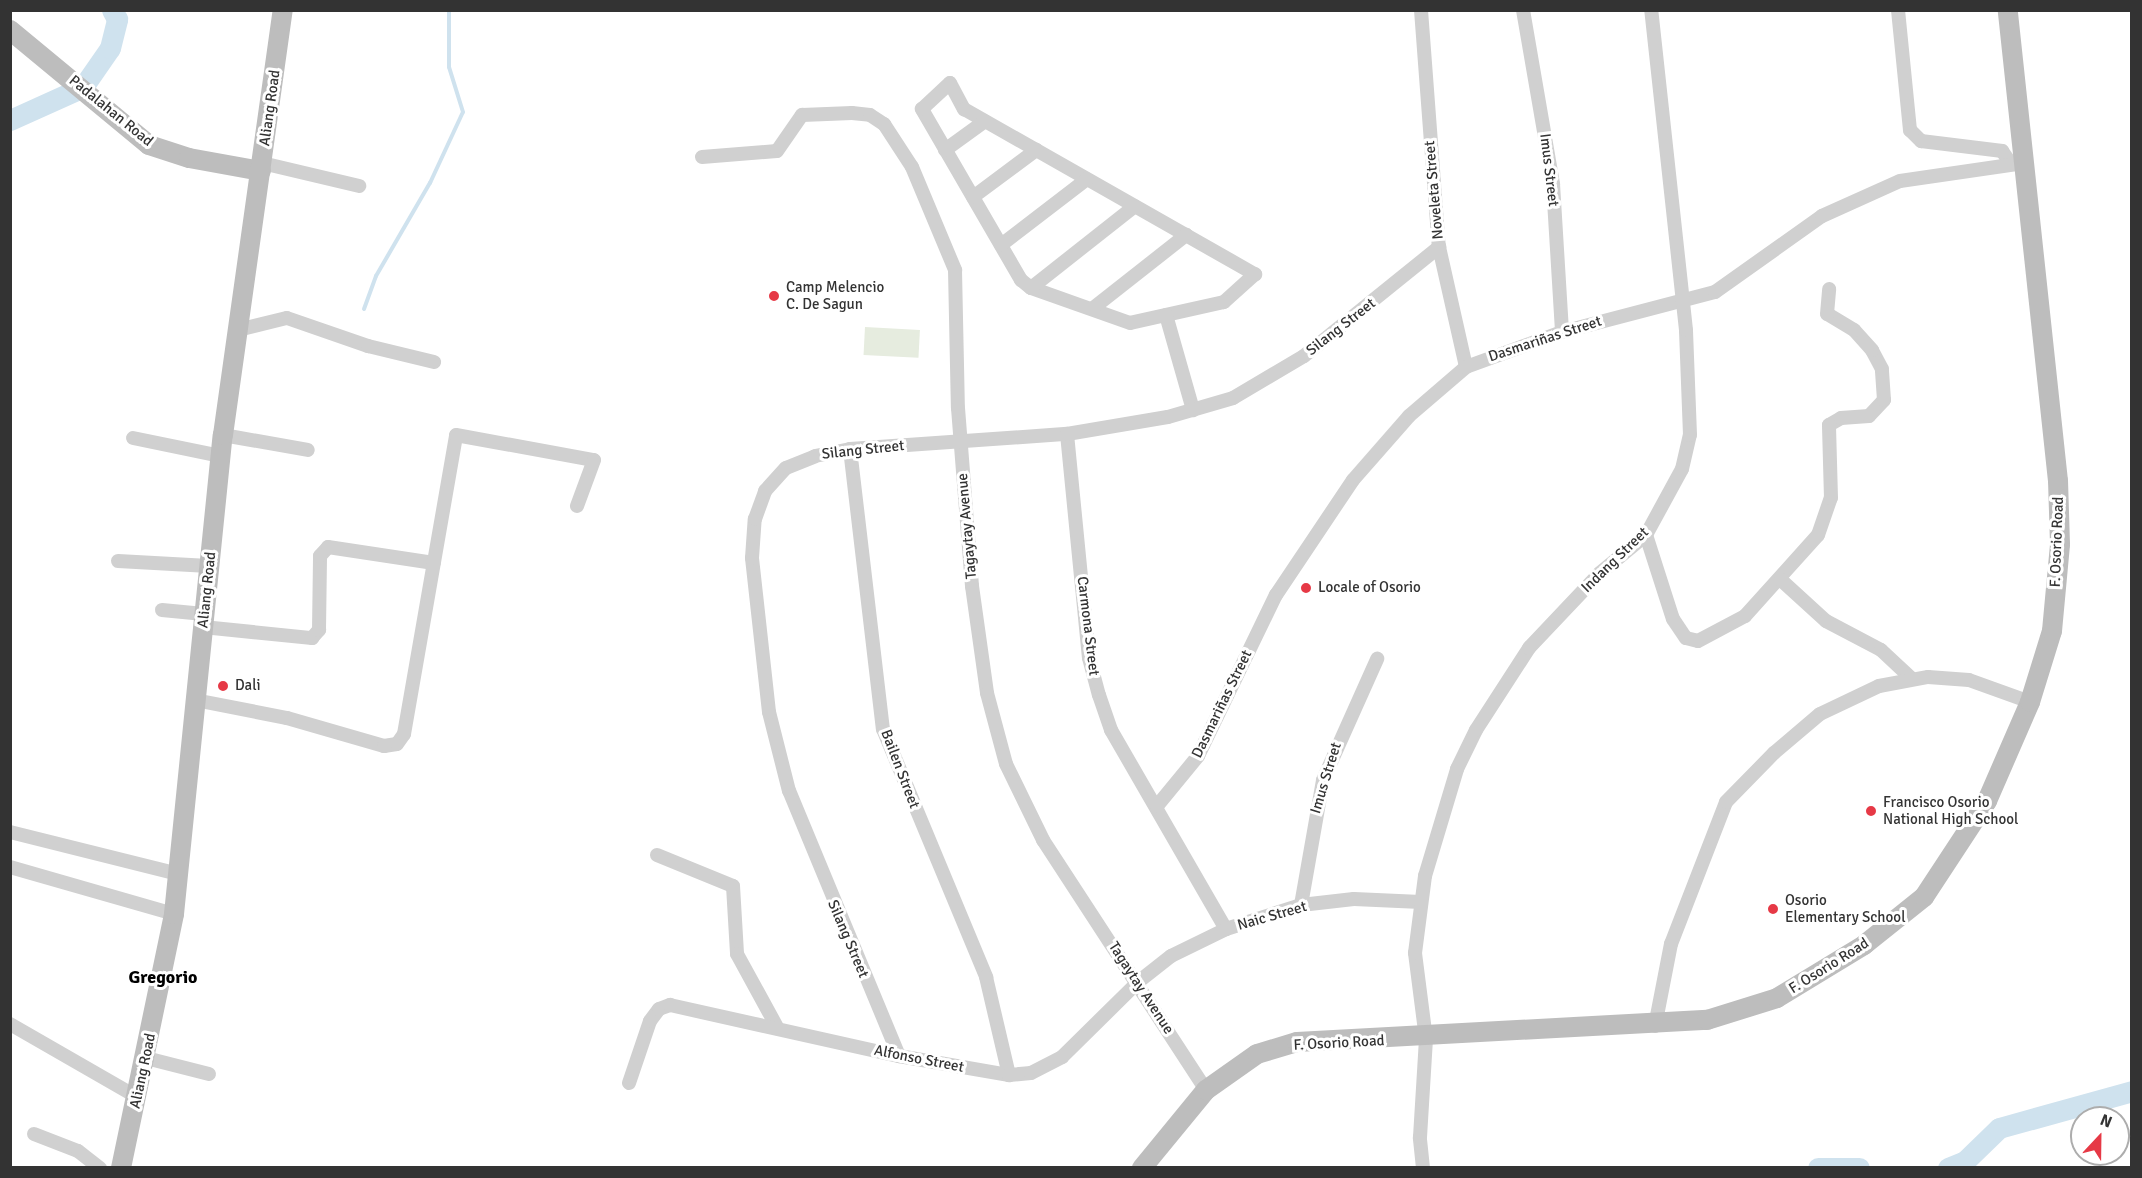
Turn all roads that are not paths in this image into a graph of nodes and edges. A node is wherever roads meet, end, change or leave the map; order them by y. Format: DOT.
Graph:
graph roads {
  1 [pos="283,10"];
  2 [pos="1421,10"];
  3 [pos="1523,10"];
  4 [pos="1651,10"];
  5 [pos="1898,10"];
  6 [pos="2008,10"];
  7 [pos="18,36"];
  8 [pos="985,121"];
  9 [pos="945,150"];
  10 [pos="1036,150"];
  11 [pos="702,157"];
  12 [pos="2017,164"];
  13 [pos="262,167"];
  14 [pos="1087,179"];
  15 [pos="358,186"];
  16 [pos="973,197"];
  17 [pos="1135,206"];
  18 [pos="1186,235"];
  19 [pos="1001,245"];
  20 [pos="1439,247"];
  21 [pos="1031,288"];
  22 [pos="1829,289"];
  23 [pos="1683,299"];
  24 [pos="1092,309"];
  25 [pos="1166,315"];
  26 [pos="238,330"];
  27 [pos="1562,332"];
  28 [pos="434,362"];
  29 [pos="1466,367"];
  30 [pos="1194,410"];
  31 [pos="1067,434"];
  32 [pos="223,435"];
  33 [pos="133,438"];
  34 [pos="960,442"];
  35 [pos="850,449"];
  36 [pos="308,450"];
  37 [pos="221,456"];
  38 [pos="577,506"];
  39 [pos="1646,535"];
  40 [pos="117,561"];
  41 [pos="434,563"];
  42 [pos="209,566"];
  43 [pos="1781,580"];
  44 [pos="162,610"];
  45 [pos="203,621"];
  46 [pos="1377,659"];
  47 [pos="1912,680"];
  48 [pos="195,700"];
  49 [pos="2030,702"];
  50 [pos="1157,806"];
  51 [pos="10,832"];
  52 [pos="657,855"];
  53 [pos="10,867"];
  54 [pos="179,874"];
  55 [pos="1421,902"];
  56 [pos="1301,905"];
  57 [pos="174,914"];
  58 [pos="1226,929"];
  59 [pos="1138,982"];
  60 [pos="10,1024"];
  61 [pos="1655,1026"];
  62 [pos="778,1029"];
  63 [pos="1426,1039"];
  64 [pos="899,1056"];
  65 [pos="146,1058"];
  66 [pos="208,1074"];
  67 [pos="1009,1075"];
  68 [pos="629,1083"];
  69 [pos="1206,1090"];
  70 [pos="137,1097"];
  71 [pos="34,1134"];
  72 [pos="100,1167"];
  73 [pos="122,1167"];
  74 [pos="1142,1167"];
  75 [pos="1423,1167"];
  1 -- 13 [label="street, Aliang Road"];
  2 -- 20 [label="street, Noveleta Street"];
  3 -- 27 [label="street, Imus Street"];
  4 -- 23 [label="street, Indang Street"];
  5 -- 12 [label="street"];
  6 -- 12 [label="street, F. Osorio Road"];
  7 -- 13 [label="street, Padalahan Road"];
  8 -- 9 [label="street"];
  8 -- 9 [label="street"];
  8 -- 10 [label="street"];
  9 -- 16 [label="street"];
  10 -- 14 [label="street"];
  10 -- 16 [label="street"];
  11 -- 34 [label="street, Tagaytay Avenue"];
  12 -- 23 [label="street, Dasmariñas Street"];
  12 -- 49 [label="street, F. Osorio Road"];
  13 -- 15 [label="street"];
  13 -- 26 [label="street, Aliang Road"];
  14 -- 17 [label="street"];
  14 -- 19 [label="street"];
  16 -- 19 [label="street"];
  17 -- 18 [label="street"];
  17 -- 21 [label="street"];
  18 -- 24 [label="street"];
  18 -- 25 [label="street"];
  19 -- 21 [label="street"];
  20 -- 29 [label="street, Noveleta Street"];
  20 -- 30 [label="street, Silang Street"];
  21 -- 24 [label="street"];
  22 -- 43 [label="street"];
  23 -- 27 [label="street, Dasmariñas Street"];
  23 -- 39 [label="street, Indang Street"];
  24 -- 25 [label="street"];
  25 -- 30 [label="street"];
  26 -- 28 [label="street"];
  26 -- 32 [label="street, Aliang Road"];
  27 -- 29 [label="street, Dasmariñas Street"];
  29 -- 50 [label="street, Dasmariñas Street"];
  30 -- 31 [label="street, Silang Street"];
  31 -- 34 [label="street, Silang Street"];
  31 -- 50 [label="street, Carmona Street"];
  32 -- 36 [label="street"];
  32 -- 37 [label="street, Aliang Road"];
  33 -- 37 [label="street"];
  34 -- 35 [label="street, Silang Street"];
  34 -- 59 [label="street, Tagaytay Avenue"];
  35 -- 64 [label="street, Silang Street"];
  35 -- 67 [label="street, Bailen Street"];
  37 -- 42 [label="street, Aliang Road"];
  38 -- 41 [label="street"];
  39 -- 43 [label="street"];
  39 -- 55 [label="street, Indang Street"];
  40 -- 42 [label="street"];
  41 -- 45 [label="street"];
  41 -- 48 [label="street"];
  42 -- 45 [label="street, Aliang Road"];
  43 -- 47 [label="street"];
  44 -- 45 [label="street"];
  45 -- 48 [label="street, Aliang Road"];
  46 -- 56 [label="street, Imus Street"];
  47 -- 49 [label="street"];
  47 -- 61 [label="street"];
  48 -- 54 [label="street, Aliang Road"];
  49 -- 61 [label="street, F. Osorio Road"];
  50 -- 58 [label="street, Carmona Street"];
  51 -- 54 [label="street"];
  52 -- 62 [label="street"];
  53 -- 57 [label="street"];
  54 -- 57 [label="street, Aliang Road"];
  55 -- 56 [label="street, Naic Street"];
  55 -- 63 [label="street, Indang Street"];
  56 -- 58 [label="street, Naic Street"];
  57 -- 65 [label="street, Aliang Road"];
  58 -- 59 [label="street, Naic Street"];
  59 -- 67 [label="street, Alfonso Street"];
  59 -- 69 [label="street, Tagaytay Avenue"];
  60 -- 70 [label="street"];
  61 -- 63 [label="street, F. Osorio Road"];
  62 -- 64 [label="street, Alfonso Street"];
  62 -- 68 [label="street, Alfonso Street"];
  63 -- 69 [label="street, F. Osorio Road"];
  63 -- 75 [label="street, Indang Street"];
  64 -- 67 [label="street, Alfonso Street"];
  65 -- 66 [label="street"];
  65 -- 70 [label="street, Aliang Road"];
  69 -- 74 [label="street, F. Osorio Road"];
  70 -- 73 [label="street, Aliang Road"];
  71 -- 72 [label="street"];
}
